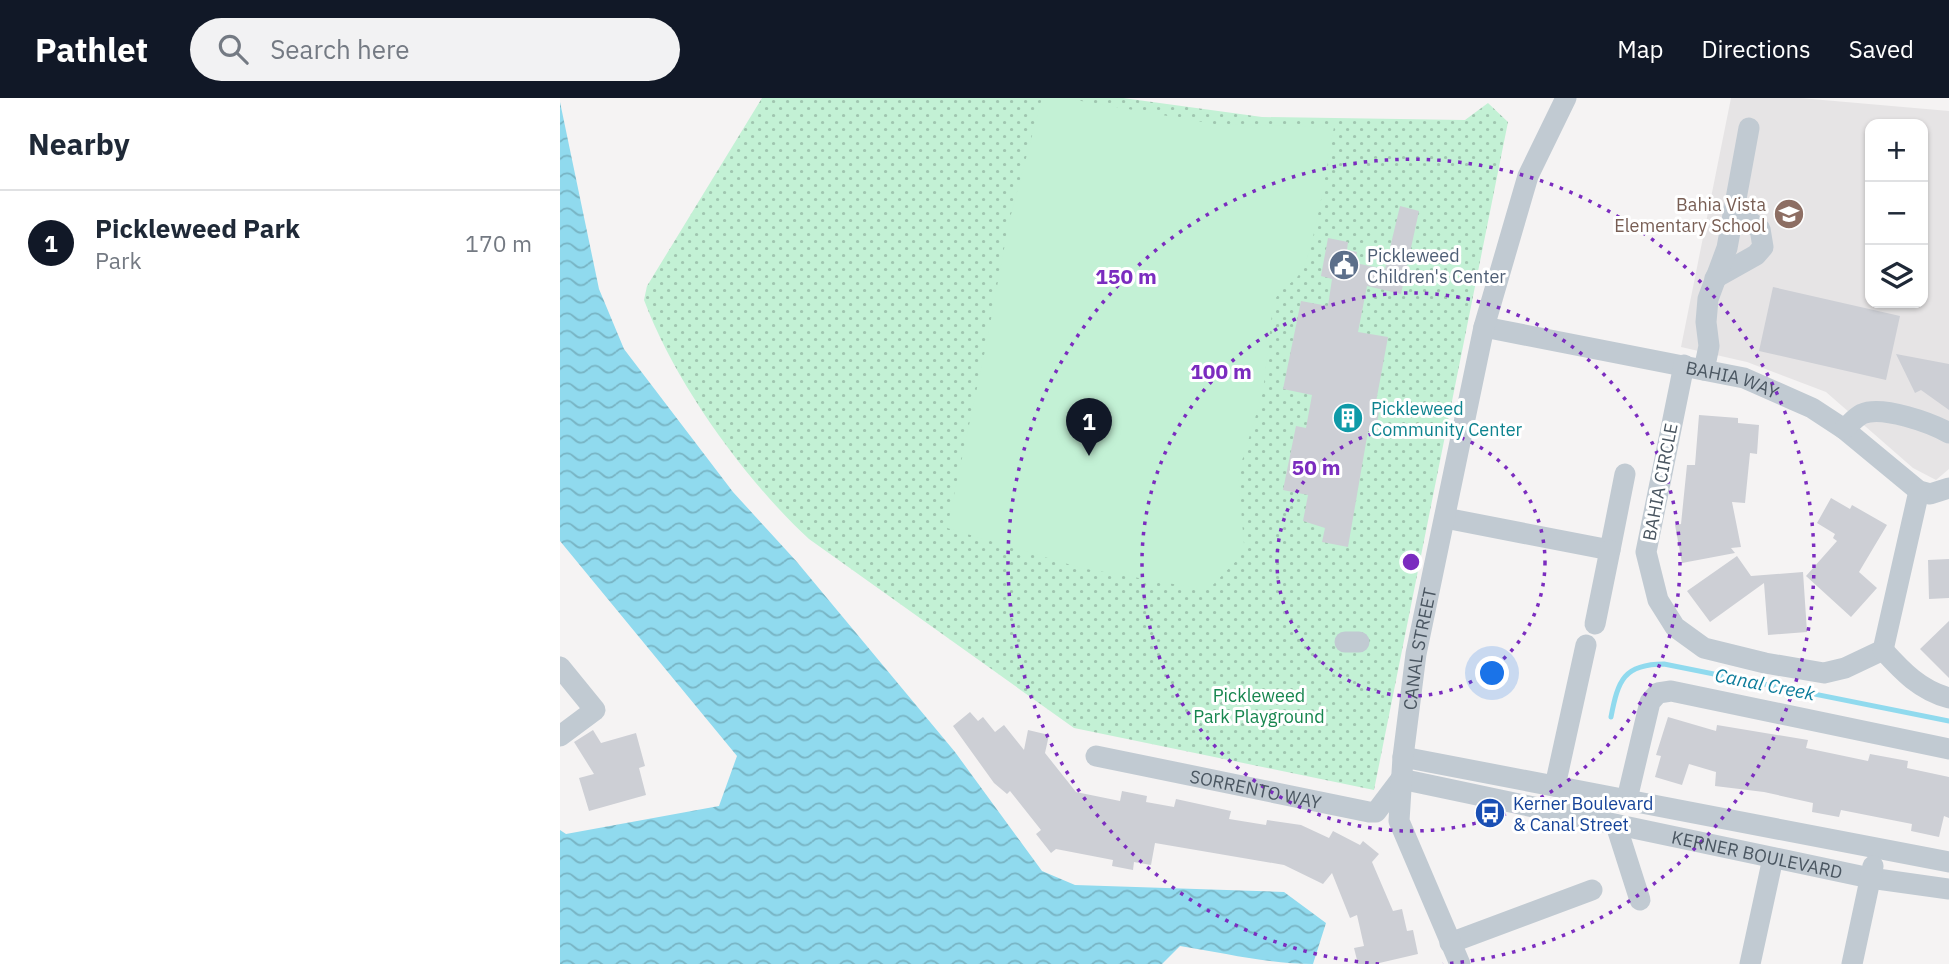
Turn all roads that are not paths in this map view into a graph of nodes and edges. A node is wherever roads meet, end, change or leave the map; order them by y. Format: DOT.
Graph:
graph roads {
  1 [pos="1566,98"];
  2 [pos="1749,128"];
  3 [pos="1733,217"];
  4 [pos="1715,278"];
  5 [pos="1484,327"];
  6 [pos="1694,368"];
  7 [pos="1844,429"];
  8 [pos="1949,433"];
  9 [pos="1625,474"];
  10 [pos="1949,488"];
  11 [pos="1919,491"];
  12 [pos="1445,518"];
  13 [pos="1610,550"];
  14 [pos="1595,624"];
  15 [pos="1586,645"];
  16 [pos="1883,650"];
  17 [pos="560,667"];
  18 [pos="1949,698"];
  19 [pos="560,736"];
  20 [pos="1949,749"];
  21 [pos="1096,755"];
  22 [pos="1403,757"];
  23 [pos="1401,779"];
  24 [pos="1555,786"];
  25 [pos="1627,799"];
  26 [pos="1616,825"];
  27 [pos="1876,850"];
  28 [pos="1773,858"];
  29 [pos="1949,862"];
  30 [pos="1870,878"];
  31 [pos="1949,889"];
  32 [pos="1591,890"];
  33 [pos="1640,900"];
  34 [pos="1450,943"];
  35 [pos="1460,964"];
  36 [pos="1750,964"];
  37 [pos="1852,964"];
  1 -- 5 [label="street, CANAL STREET"];
  2 -- 3 [label="street, BAHIA CIRCLE"];
  3 -- 4 [label="street, BAHIA CIRCLE"];
  3 -- 4 [label="street"];
  4 -- 6 [label="street, BAHIA CIRCLE"];
  5 -- 6 [label="street, BAHIA WAY"];
  5 -- 12 [label="street, CANAL STREET"];
  6 -- 7 [label="street, BAHIA WAY"];
  6 -- 16 [label="street, BAHIA CIRCLE"];
  7 -- 8 [label="street"];
  7 -- 11 [label="street, BAHIA WAY"];
  9 -- 13 [label="street"];
  10 -- 11 [label="street"];
  11 -- 16 [label="street"];
  12 -- 13 [label="street"];
  12 -- 22 [label="street, CANAL STREET"];
  13 -- 14 [label="street"];
  15 -- 24 [label="street"];
  16 -- 18 [label="street"];
  17 -- 19 [label="street"];
  20 -- 25 [label="street"];
  21 -- 23 [label="street, SORRENTO WAY"];
  22 -- 23 [label="street, CANAL STREET"];
  22 -- 24 [label="street, KERNER BOULEVARD"];
  23 -- 26 [label="street, KERNER BOULEVARD"];
  23 -- 34 [label="street, CANAL STREET"];
  24 -- 25 [label="street, KERNER BOULEVARD"];
  25 -- 27 [label="street, KERNER BOULEVARD"];
  26 -- 28 [label="street, KERNER BOULEVARD"];
  26 -- 33 [label="street"];
  27 -- 29 [label="street, KERNER BOULEVARD"];
  27 -- 30 [label="street"];
  28 -- 30 [label="street, KERNER BOULEVARD"];
  28 -- 36 [label="street"];
  30 -- 31 [label="street, KERNER BOULEVARD"];
  30 -- 37 [label="street"];
  32 -- 34 [label="street"];
  34 -- 35 [label="street, CANAL STREET"];
}
